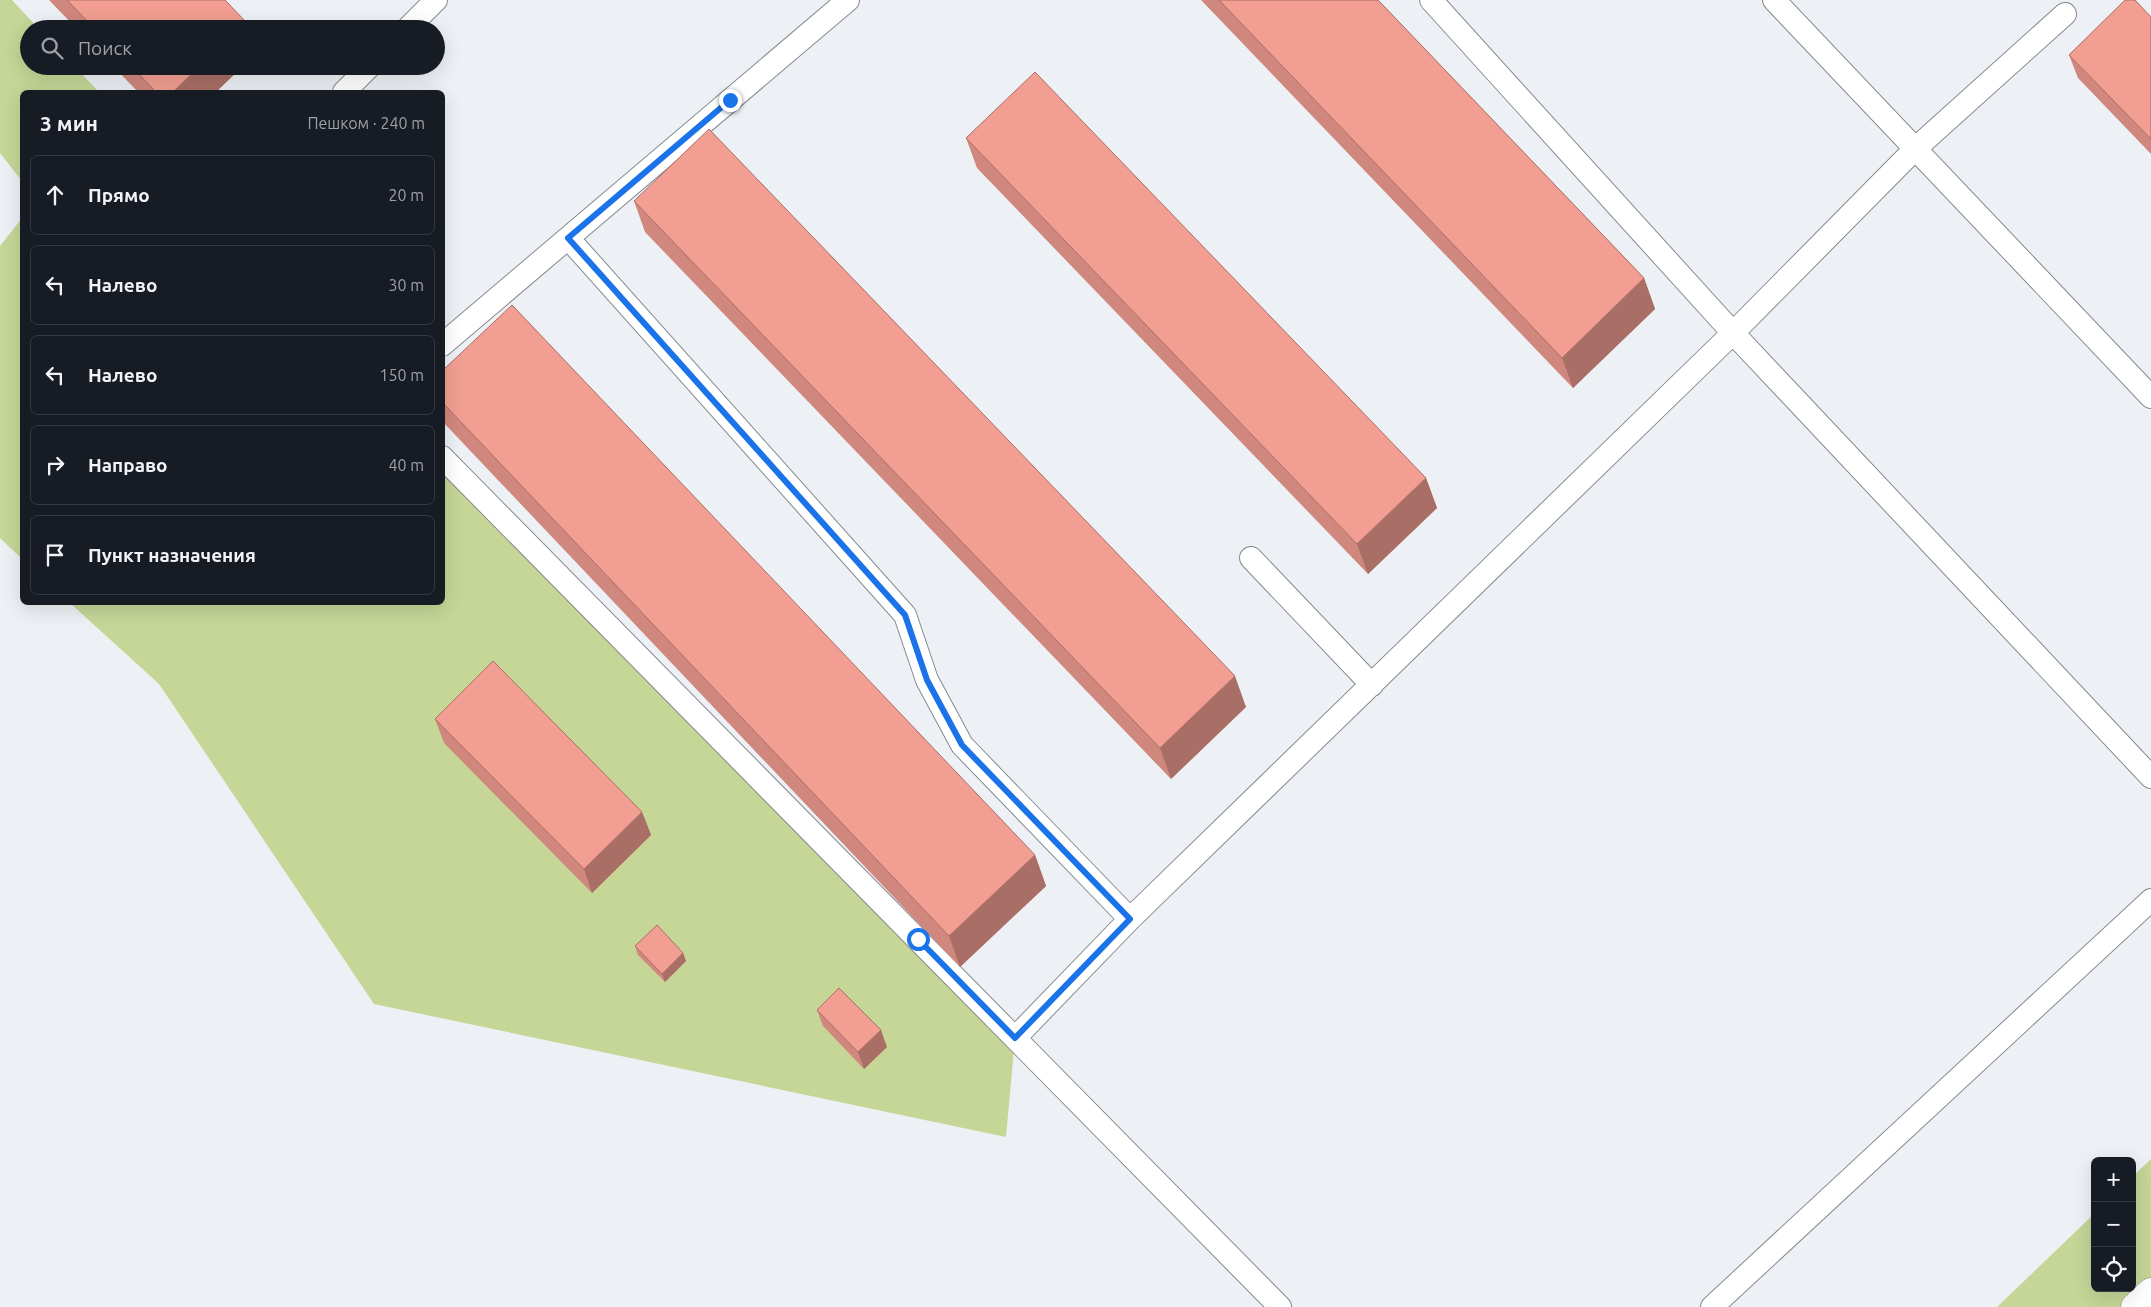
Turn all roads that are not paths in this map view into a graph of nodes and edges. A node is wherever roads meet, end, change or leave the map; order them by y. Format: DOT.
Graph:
graph roads {
  1 [pos="436,0"];
  2 [pos="848,0"];
  3 [pos="1431,0"];
  4 [pos="1774,0"];
  5 [pos="2065,14"];
  6 [pos="416,20"];
  7 [pos="361,75"];
  8 [pos="346,90"];
  9 [pos="1915,149"];
  10 [pos="568,238"];
  11 [pos="1733,333"];
  12 [pos="445,342"];
  13 [pos="2151,397"];
  14 [pos="445,460"];
  15 [pos="1251,558"];
  16 [pos="1372,685"];
  17 [pos="2151,777"];
  18 [pos="2151,900"];
  19 [pos="1130,919"];
  20 [pos="1015,1038"];
  21 [pos="2151,1292"];
  22 [pos="1280,1307"];
  23 [pos="1712,1307"];
  24 [pos="2135,1307"];
  1 -- 6 [label="lane"];
  2 -- 10 [label="lane"];
  3 -- 11 [label="lane"];
  4 -- 9 [label="lane"];
  5 -- 9 [label="lane"];
  7 -- 8 [label="lane"];
  9 -- 11 [label="lane"];
  9 -- 13 [label="lane"];
  10 -- 12 [label="lane"];
  10 -- 19 [label="lane"];
  11 -- 16 [label="lane"];
  11 -- 17 [label="lane"];
  14 -- 20 [label="lane"];
  15 -- 16 [label="lane"];
  16 -- 19 [label="lane"];
  18 -- 23 [label="lane"];
  19 -- 20 [label="lane"];
  20 -- 22 [label="lane"];
  21 -- 24 [label="street"];
}
